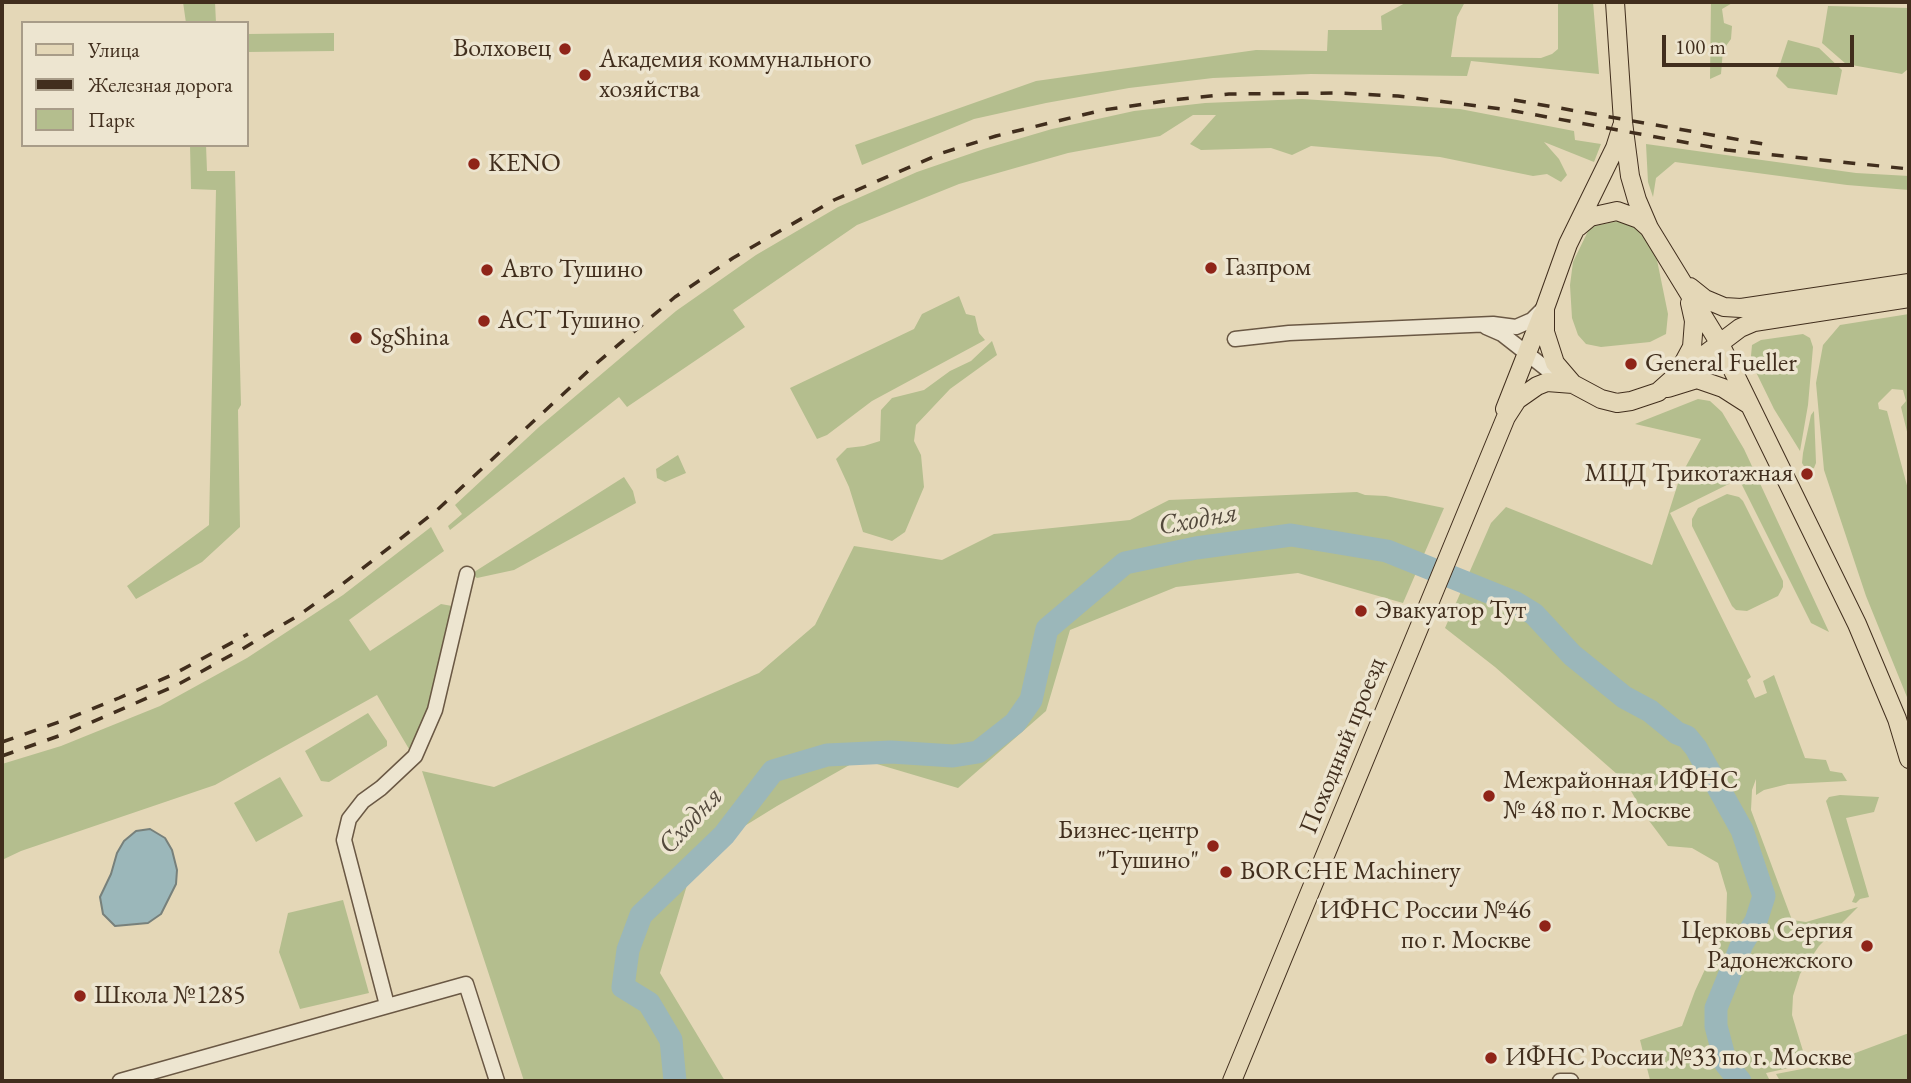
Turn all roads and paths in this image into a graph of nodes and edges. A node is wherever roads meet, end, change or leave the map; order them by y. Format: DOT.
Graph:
graph roads {
  1 [pos="1615,2"];
  2 [pos="1623,122"];
  3 [pos="1649,228"];
  4 [pos="1573,232"];
  5 [pos="1682,280"];
  6 [pos="1909,283"];
  7 [pos="1909,298"];
  8 [pos="1545,308"];
  9 [pos="1482,325"];
  10 [pos="1235,339"];
  11 [pos="1720,344"];
  12 [pos="1526,351"];
  13 [pos="1677,375"];
  14 [pos="1573,384"];
  15 [pos="1658,392"];
  16 [pos="1750,406"];
  17 [pos="1500,431"];
  18 [pos="467,574"];
  19 [pos="1909,759"];
  20 [pos="387,1005"];
  21 [pos="120,1081"];
  22 [pos="497,1081"];
  23 [pos="1232,1081"];
  24 [pos="1560,1081"];
  25 [pos="1571,1081"];
  1 -- 2 [label="main road"];
  2 -- 3 [label="main road"];
  2 -- 4 [label="main road"];
  3 -- 4 [label="main road"];
  3 -- 5 [label="main road"];
  4 -- 8 [label="main road"];
  5 -- 6 [label="main road"];
  5 -- 11 [label="main road"];
  5 -- 13 [label="main road"];
  7 -- 11 [label="main road"];
  8 -- 9 [label="street"];
  8 -- 12 [label="main road, Походный проезд"];
  8 -- 14 [label="main road"];
  9 -- 10 [label="street"];
  9 -- 12 [label="street"];
  11 -- 13 [label="main road"];
  11 -- 16 [label="main road"];
  12 -- 14 [label="street"];
  12 -- 17 [label="main road, Походный проезд"];
  13 -- 15 [label="main road"];
  14 -- 15 [label="main road"];
  14 -- 17 [label="main road, Походный проезд"];
  15 -- 16 [label="main road"];
  16 -- 19 [label="main road"];
  17 -- 23 [label="main road, Походный проезд"];
  18 -- 20 [label="street"];
  20 -- 21 [label="street"];
  20 -- 22 [label="street"];
  24 -- 25 [label="street"];
}
